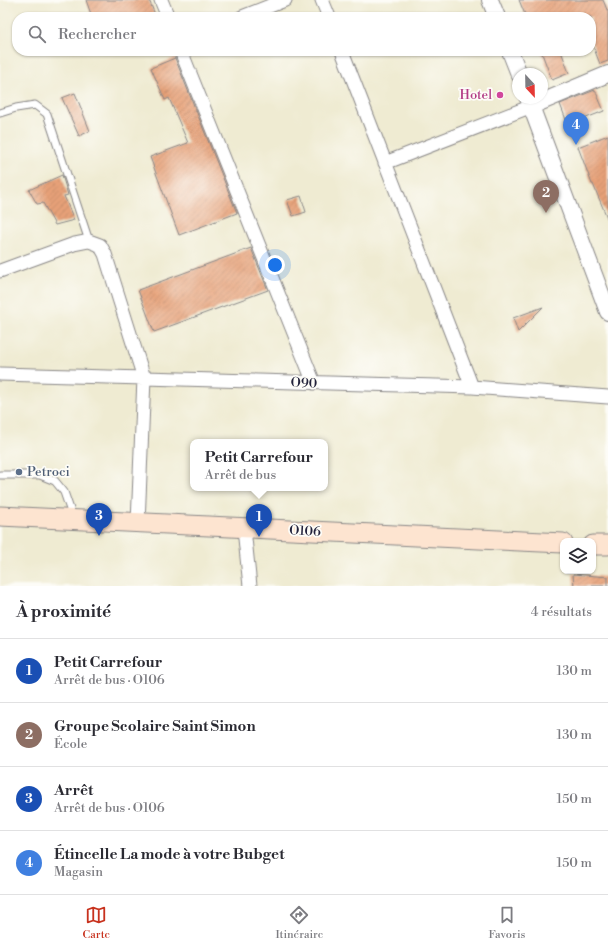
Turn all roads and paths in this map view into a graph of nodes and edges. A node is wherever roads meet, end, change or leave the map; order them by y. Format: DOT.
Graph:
graph roads {
  1 [pos="161,0"];
  2 [pos="285,0"];
  3 [pos="322,0"];
  4 [pos="490,0"];
  5 [pos="166,12"];
  6 [pos="255,12"];
  7 [pos="327,12"];
  8 [pos="495,12"];
  9 [pos="183,56"];
  10 [pos="344,56"];
  11 [pos="512,56"];
  12 [pos="517,68"];
  13 [pos="608,74"];
  14 [pos="548,96"];
  15 [pos="525,104"];
  16 [pos="531,104"];
  17 [pos="0,113"];
  18 [pos="386,163"];
  19 [pos="89,241"];
  20 [pos="0,271"];
  21 [pos="608,312"];
  22 [pos="0,374"];
  23 [pos="144,378"];
  24 [pos="314,383"];
  25 [pos="472,387"];
  26 [pos="608,397"];
  27 [pos="0,476"];
  28 [pos="0,516"];
  29 [pos="74,520"];
  30 [pos="138,523"];
  31 [pos="244,528"];
  32 [pos="560,543"];
  33 [pos="596,545"];
  34 [pos="608,545"];
  35 [pos="250,586"];
  1 -- 5 [label="street"];
  2 -- 6 [label="street"];
  3 -- 7 [label="street"];
  4 -- 8 [label="street"];
  9 -- 24 [label="street"];
  10 -- 18 [label="street"];
  11 -- 12 [label="street"];
  13 -- 14 [label="street"];
  15 -- 18 [label="street"];
  16 -- 21 [label="street"];
  17 -- 19 [label="lane"];
  18 -- 25 [label="street"];
  19 -- 20 [label="street"];
  19 -- 23 [label="street"];
  22 -- 23 [label="street, O90"];
  23 -- 24 [label="street, O90"];
  23 -- 30 [label="street"];
  24 -- 25 [label="street, O90"];
  25 -- 26 [label="street, O90"];
  27 -- 29 [label="lane"];
  28 -- 29 [label="main road, O106"];
  29 -- 30 [label="main road, O106"];
  30 -- 31 [label="main road, O106"];
  31 -- 32 [label="main road, O106"];
  31 -- 35 [label="street"];
  33 -- 34 [label="main road"];
}
